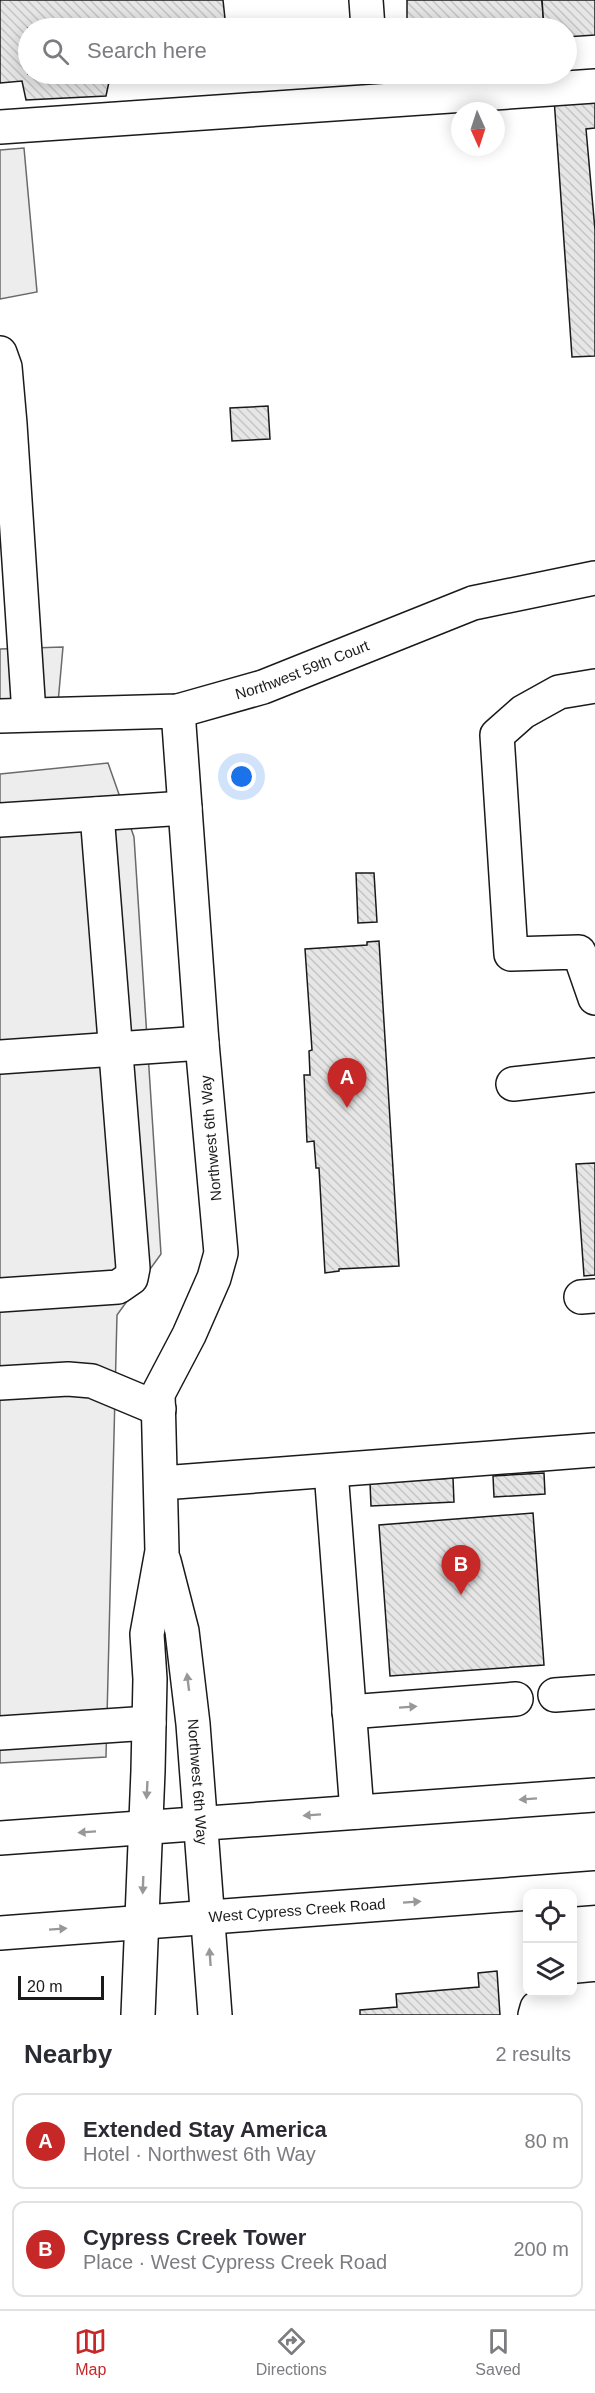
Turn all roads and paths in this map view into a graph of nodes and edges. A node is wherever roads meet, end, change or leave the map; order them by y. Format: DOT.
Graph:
graph roads {
  1 [pos="366,0"];
  2 [pos="367,18"];
  3 [pos="595,86"];
  4 [pos="0,127"];
  5 [pos="0,353"];
  6 [pos="595,578"];
  7 [pos="10,595"];
  8 [pos="595,686"];
  9 [pos="178,711"];
  10 [pos="14,715"];
  11 [pos="185,808"];
  12 [pos="97,814"];
  13 [pos="0,820"];
  14 [pos="595,998"];
  15 [pos="202,1043"];
  16 [pos="114,1049"];
  17 [pos="0,1057"];
  18 [pos="595,1075"];
  19 [pos="513,1084"];
  20 [pos="0,1295"];
  21 [pos="0,1383"];
  22 [pos="159,1409"];
  23 [pos="595,1450"];
  24 [pos="331,1471"];
  25 [pos="162,1484"];
  26 [pos="162,1551"];
  27 [pos="516,1699"];
  28 [pos="349,1712"];
  29 [pos="149,1723"];
  30 [pos="0,1733"];
  31 [pos="595,1795"];
  32 [pos="357,1812"];
  33 [pos="201,1824"];
  34 [pos="146,1827"];
  35 [pos="0,1838"];
  36 [pos="595,1888"];
  37 [pos="207,1917"];
  38 [pos="142,1922"];
  39 [pos="0,1933"];
  40 [pos="595,1999"];
  41 [pos="138,2015"];
  42 [pos="215,2015"];
  43 [pos="535,2015"];
  1 -- 2 [label="street"];
  3 -- 4 [label="street"];
  5 -- 7 [label="street"];
  6 -- 9 [label="street, Northwest 59th Court"];
  7 -- 10 [label="street"];
  8 -- 14 [label="street"];
  9 -- 10 [label="street, Northwest 59th Court"];
  9 -- 11 [label="street, Northwest 6th Way"];
  11 -- 12 [label="street"];
  11 -- 15 [label="street, Northwest 6th Way"];
  12 -- 13 [label="street"];
  12 -- 16 [label="street"];
  15 -- 16 [label="street"];
  15 -- 22 [label="street, Northwest 6th Way"];
  16 -- 17 [label="street"];
  16 -- 20 [label="street"];
  18 -- 19 [label="street"];
  21 -- 22 [label="street"];
  22 -- 25 [label="street, Northwest 6th Way"];
  23 -- 24 [label="street"];
  24 -- 25 [label="street"];
  24 -- 28 [label="street"];
  25 -- 26 [label="street, Northwest 6th Way"];
  26 -- 29 [label="street, Northwest 6th Way"];
  33 -- 26 [label="street, Northwest 6th Way, one-way"];
  28 -- 27 [label="street, one-way"];
  28 -- 32 [label="street"];
  29 -- 30 [label="street"];
  29 -- 34 [label="street, Northwest 6th Way, one-way"];
  31 -- 32 [label="street, one-way"];
  32 -- 33 [label="street, one-way"];
  33 -- 34 [label="street"];
  33 -- 37 [label="street, Northwest 6th Way"];
  34 -- 35 [label="street, one-way"];
  34 -- 38 [label="street, Northwest 6th Way, one-way"];
  37 -- 36 [label="street, West Cypress Creek Road, one-way"];
  37 -- 38 [label="street, West Cypress Creek Road"];
  42 -- 37 [label="street, Northwest 6th Way, one-way"];
  39 -- 38 [label="street, West Cypress Creek Road, one-way"];
  38 -- 41 [label="street, Northwest 6th Way"];
  40 -- 43 [label="street"];
}
